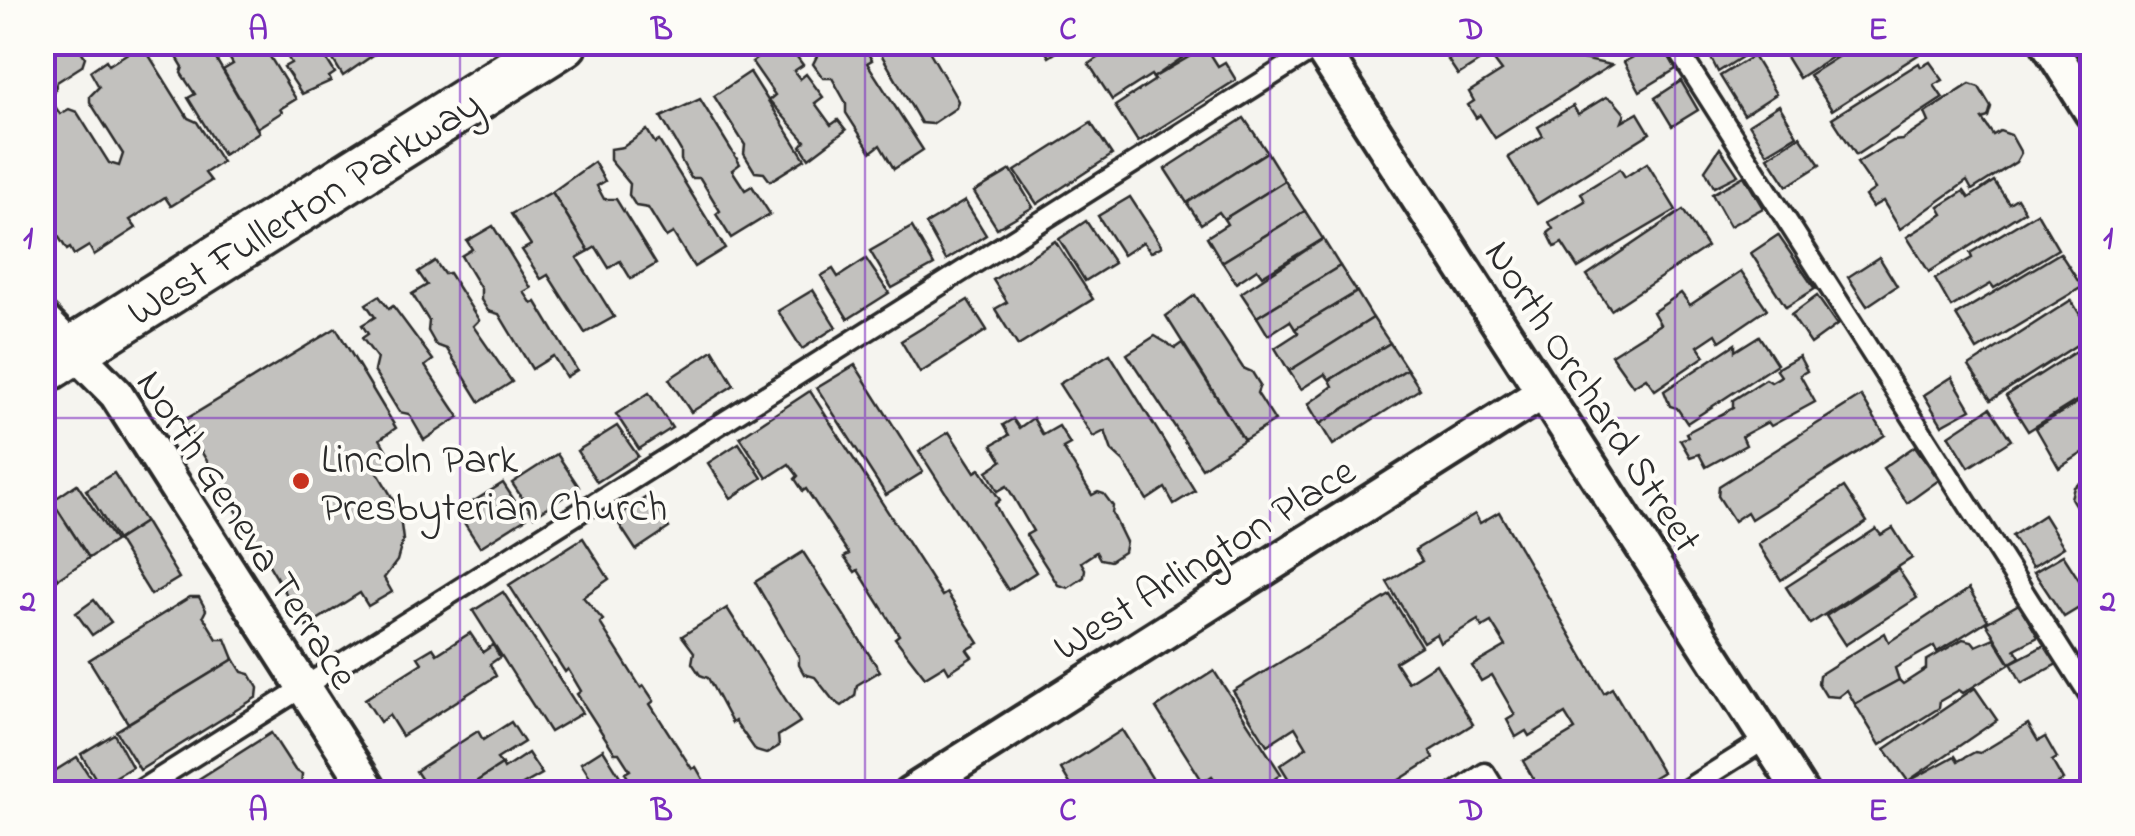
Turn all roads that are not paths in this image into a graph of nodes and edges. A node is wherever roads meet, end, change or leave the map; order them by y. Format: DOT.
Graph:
graph roads {
  1 [pos="563,42"];
  2 [pos="1673,42"];
  3 [pos="2048,42"];
  4 [pos="1318,44"];
  5 [pos="2092,113"];
  6 [pos="53,347"];
  7 [pos="1542,393"];
  8 [pos="304,688"];
  9 [pos="2092,699"];
  10 [pos="1766,739"];
  11 [pos="134,794"];
  12 [pos="372,794"];
  13 [pos="909,794"];
  14 [pos="1454,794"];
  15 [pos="1498,794"];
  16 [pos="1679,794"];
  17 [pos="1802,794"];
  1 -- 6 [label="main road, West Fullerton Parkway"];
  2 -- 9 [label="lane"];
  3 -- 5 [label="street"];
  4 -- 7 [label="street, North Orchard Street"];
  4 -- 8 [label="lane"];
  6 -- 8 [label="street, North Geneva Terrace"];
  7 -- 10 [label="street, North Orchard Street"];
  7 -- 13 [label="street, West Arlington Place"];
  8 -- 11 [label="lane"];
  8 -- 12 [label="street, North Geneva Terrace"];
  10 -- 16 [label="lane"];
  10 -- 17 [label="street, North Orchard Street"];
  14 -- 15 [label="lane"];
}
